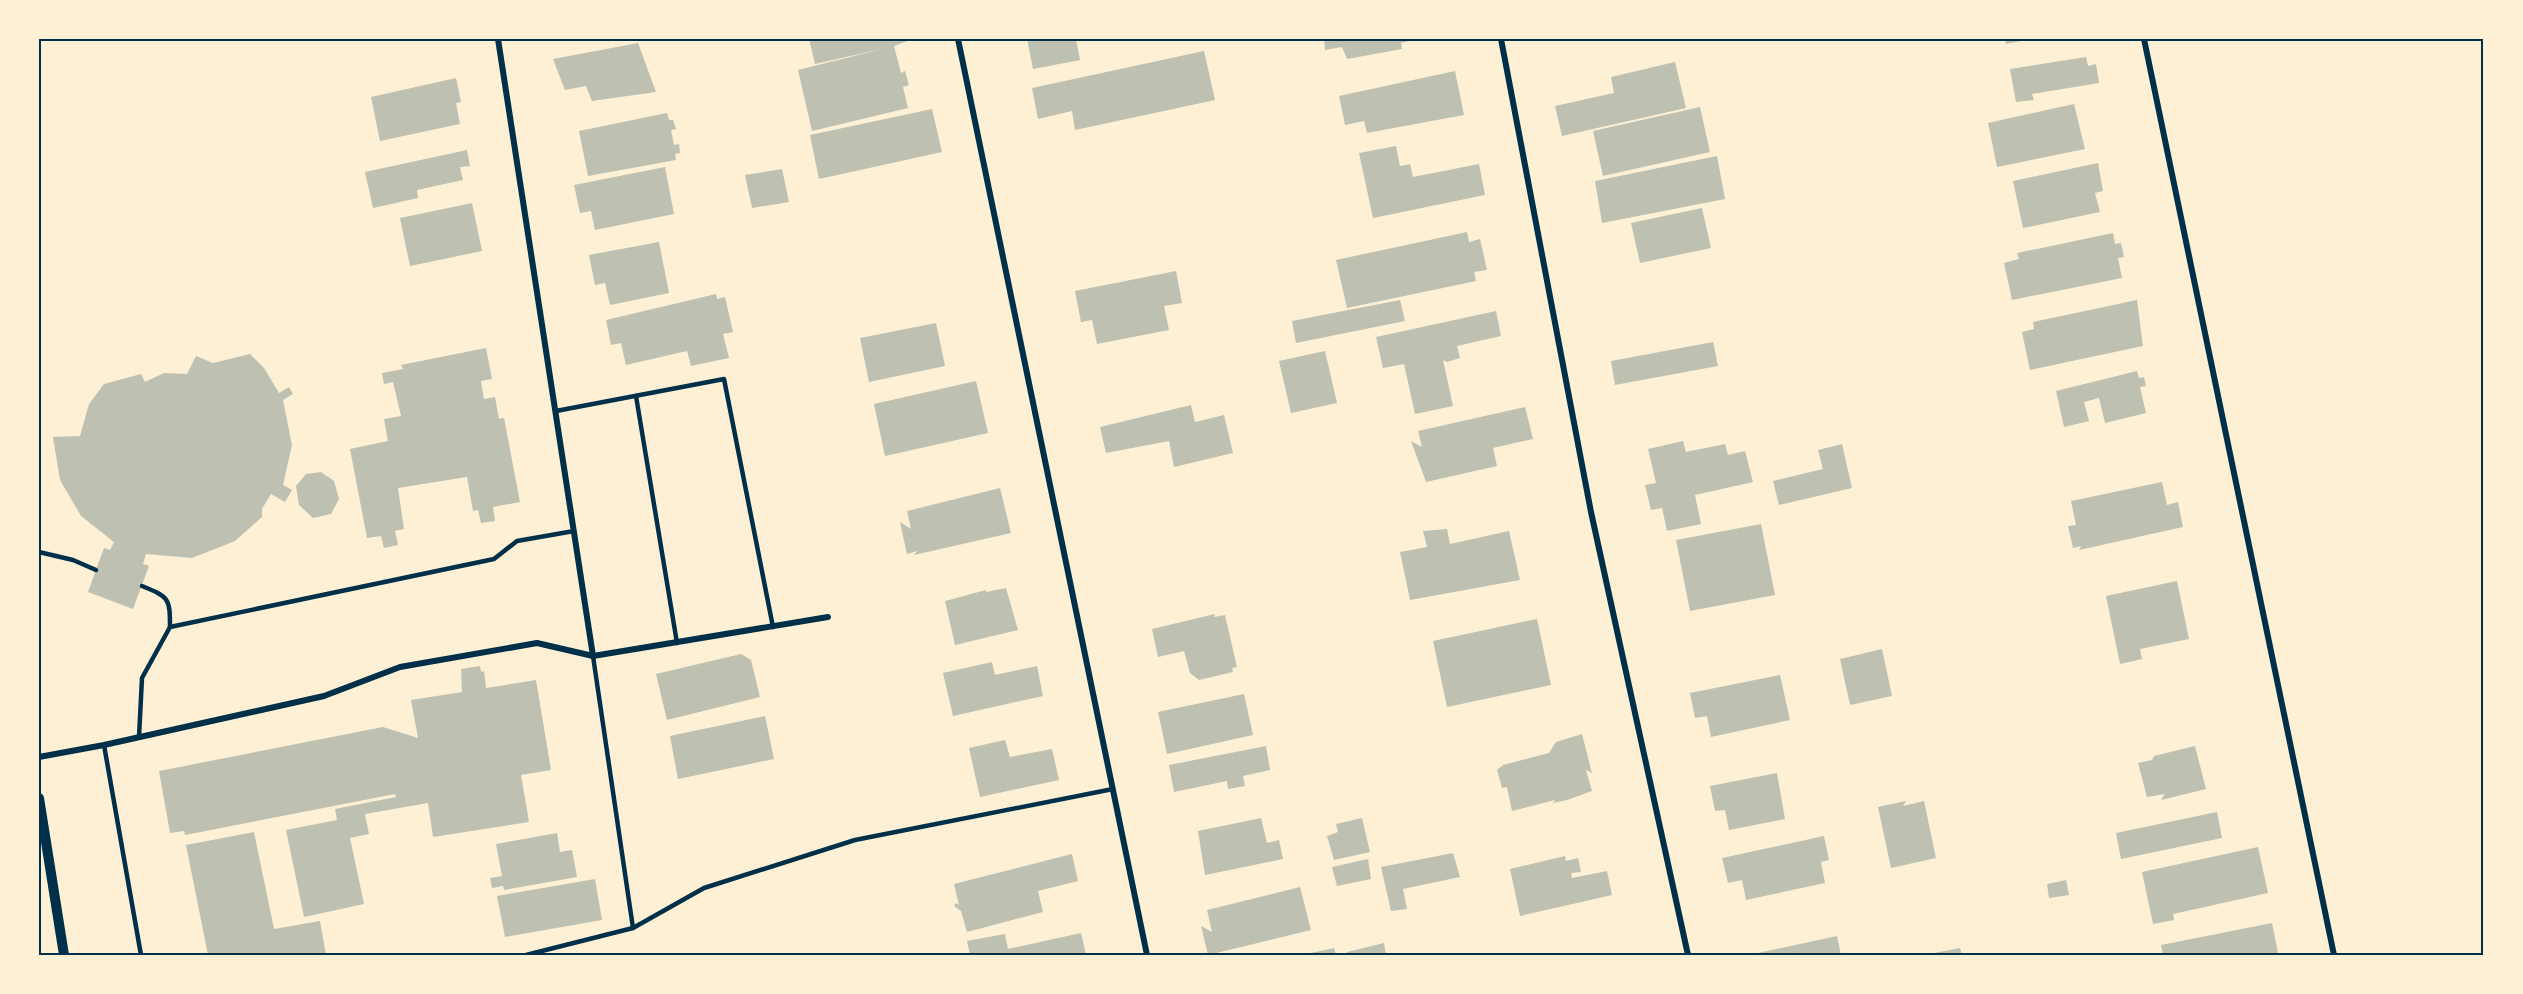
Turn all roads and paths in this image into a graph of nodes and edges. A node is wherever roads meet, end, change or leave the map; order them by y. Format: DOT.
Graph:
graph roads {
  1 [pos="498,39"];
  2 [pos="958,39"];
  3 [pos="1501,39"];
  4 [pos="2144,39"];
  5 [pos="636,396"];
  6 [pos="556,411"];
  7 [pos="574,531"];
  8 [pos="39,552"];
  9 [pos="96,570"];
  10 [pos="142,586"];
  11 [pos="828,617"];
  12 [pos="170,627"];
  13 [pos="773,627"];
  14 [pos="677,643"];
  15 [pos="593,656"];
  16 [pos="139,737"];
  17 [pos="104,745"];
  18 [pos="39,757"];
  19 [pos="1113,789"];
  20 [pos="39,798"];
  21 [pos="633,928"];
  22 [pos="64,955"];
  23 [pos="141,955"];
  24 [pos="526,955"];
  25 [pos="1147,955"];
  26 [pos="1688,955"];
  27 [pos="2334,955"];
  1 -- 6 [label="street"];
  2 -- 19 [label="street"];
  3 -- 26 [label="street"];
  4 -- 27 [label="street"];
  5 -- 6 [label="lane"];
  5 -- 13 [label="lane"];
  5 -- 14 [label="lane"];
  6 -- 7 [label="street"];
  7 -- 12 [label="lane"];
  7 -- 15 [label="street"];
  8 -- 9 [label="lane"];
  10 -- 12 [label="lane"];
  11 -- 13 [label="street"];
  12 -- 16 [label="lane"];
  13 -- 14 [label="street"];
  14 -- 15 [label="street"];
  15 -- 16 [label="street"];
  15 -- 21 [label="lane"];
  16 -- 17 [label="street"];
  17 -- 18 [label="street"];
  17 -- 23 [label="lane"];
  19 -- 21 [label="lane"];
  19 -- 25 [label="street"];
  20 -- 22 [label="street"];
  21 -- 24 [label="lane"];
}
